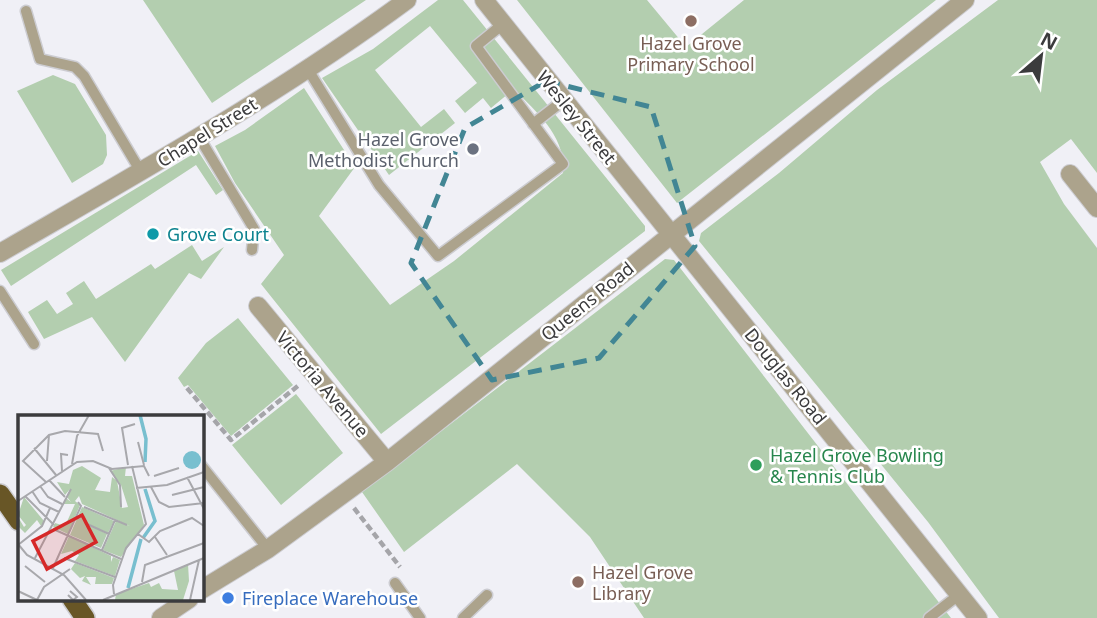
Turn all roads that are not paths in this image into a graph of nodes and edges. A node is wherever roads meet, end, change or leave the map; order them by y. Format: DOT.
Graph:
graph roads {
  1 [pos="407,0"];
  2 [pos="484,0"];
  3 [pos="965,0"];
  4 [pos="26,11"];
  5 [pos="503,24"];
  6 [pos="307,68"];
  7 [pos="564,100"];
  8 [pos="533,124"];
  9 [pos="200,137"];
  10 [pos="141,172"];
  11 [pos="1070,174"];
  12 [pos="1097,208"];
  13 [pos="671,233"];
  14 [pos="252,250"];
  15 [pos="0,253"];
  16 [pos="0,291"];
  17 [pos="258,306"];
  18 [pos="34,344"];
  19 [pos="387,462"];
  20 [pos="203,468"];
  21 [pos="0,494"];
  22 [pos="18,520"];
  23 [pos="268,549"];
  24 [pos="395,583"];
  25 [pos="203,589"];
  26 [pos="960,594"];
  27 [pos="488,595"];
  28 [pos="73,600"];
  29 [pos="188,600"];
  30 [pos="85,618"];
  31 [pos="161,618"];
  32 [pos="420,618"];
  33 [pos="463,618"];
  34 [pos="929,618"];
  35 [pos="978,618"];
  1 -- 6 [label="street, Chapel Street"];
  2 -- 5 [label="street, Wesley Street"];
  3 -- 13 [label="street, Queens Road"];
  4 -- 10 [label="lane"];
  5 -- 7 [label="street, Wesley Street"];
  5 -- 8 [label="lane"];
  6 -- 8 [label="lane"];
  6 -- 9 [label="street, Chapel Street"];
  7 -- 8 [label="lane"];
  7 -- 13 [label="street, Wesley Street"];
  9 -- 10 [label="street, Chapel Street"];
  9 -- 14 [label="lane"];
  10 -- 15 [label="street, Chapel Street"];
  11 -- 12 [label="street"];
  13 -- 19 [label="street, Queens Road"];
  13 -- 26 [label="street, Douglas Road"];
  16 -- 18 [label="lane"];
  17 -- 19 [label="street, Victoria Avenue"];
  19 -- 23 [label="street, Queens Road"];
  20 -- 23 [label="lane"];
  21 -- 22 [label="highway"];
  23 -- 25 [label="street, Queens Road"];
  24 -- 32 [label="lane"];
  26 -- 34 [label="lane"];
  26 -- 35 [label="street, Douglas Road"];
  27 -- 33 [label="lane"];
  28 -- 30 [label="highway"];
  29 -- 31 [label="street"];
}
